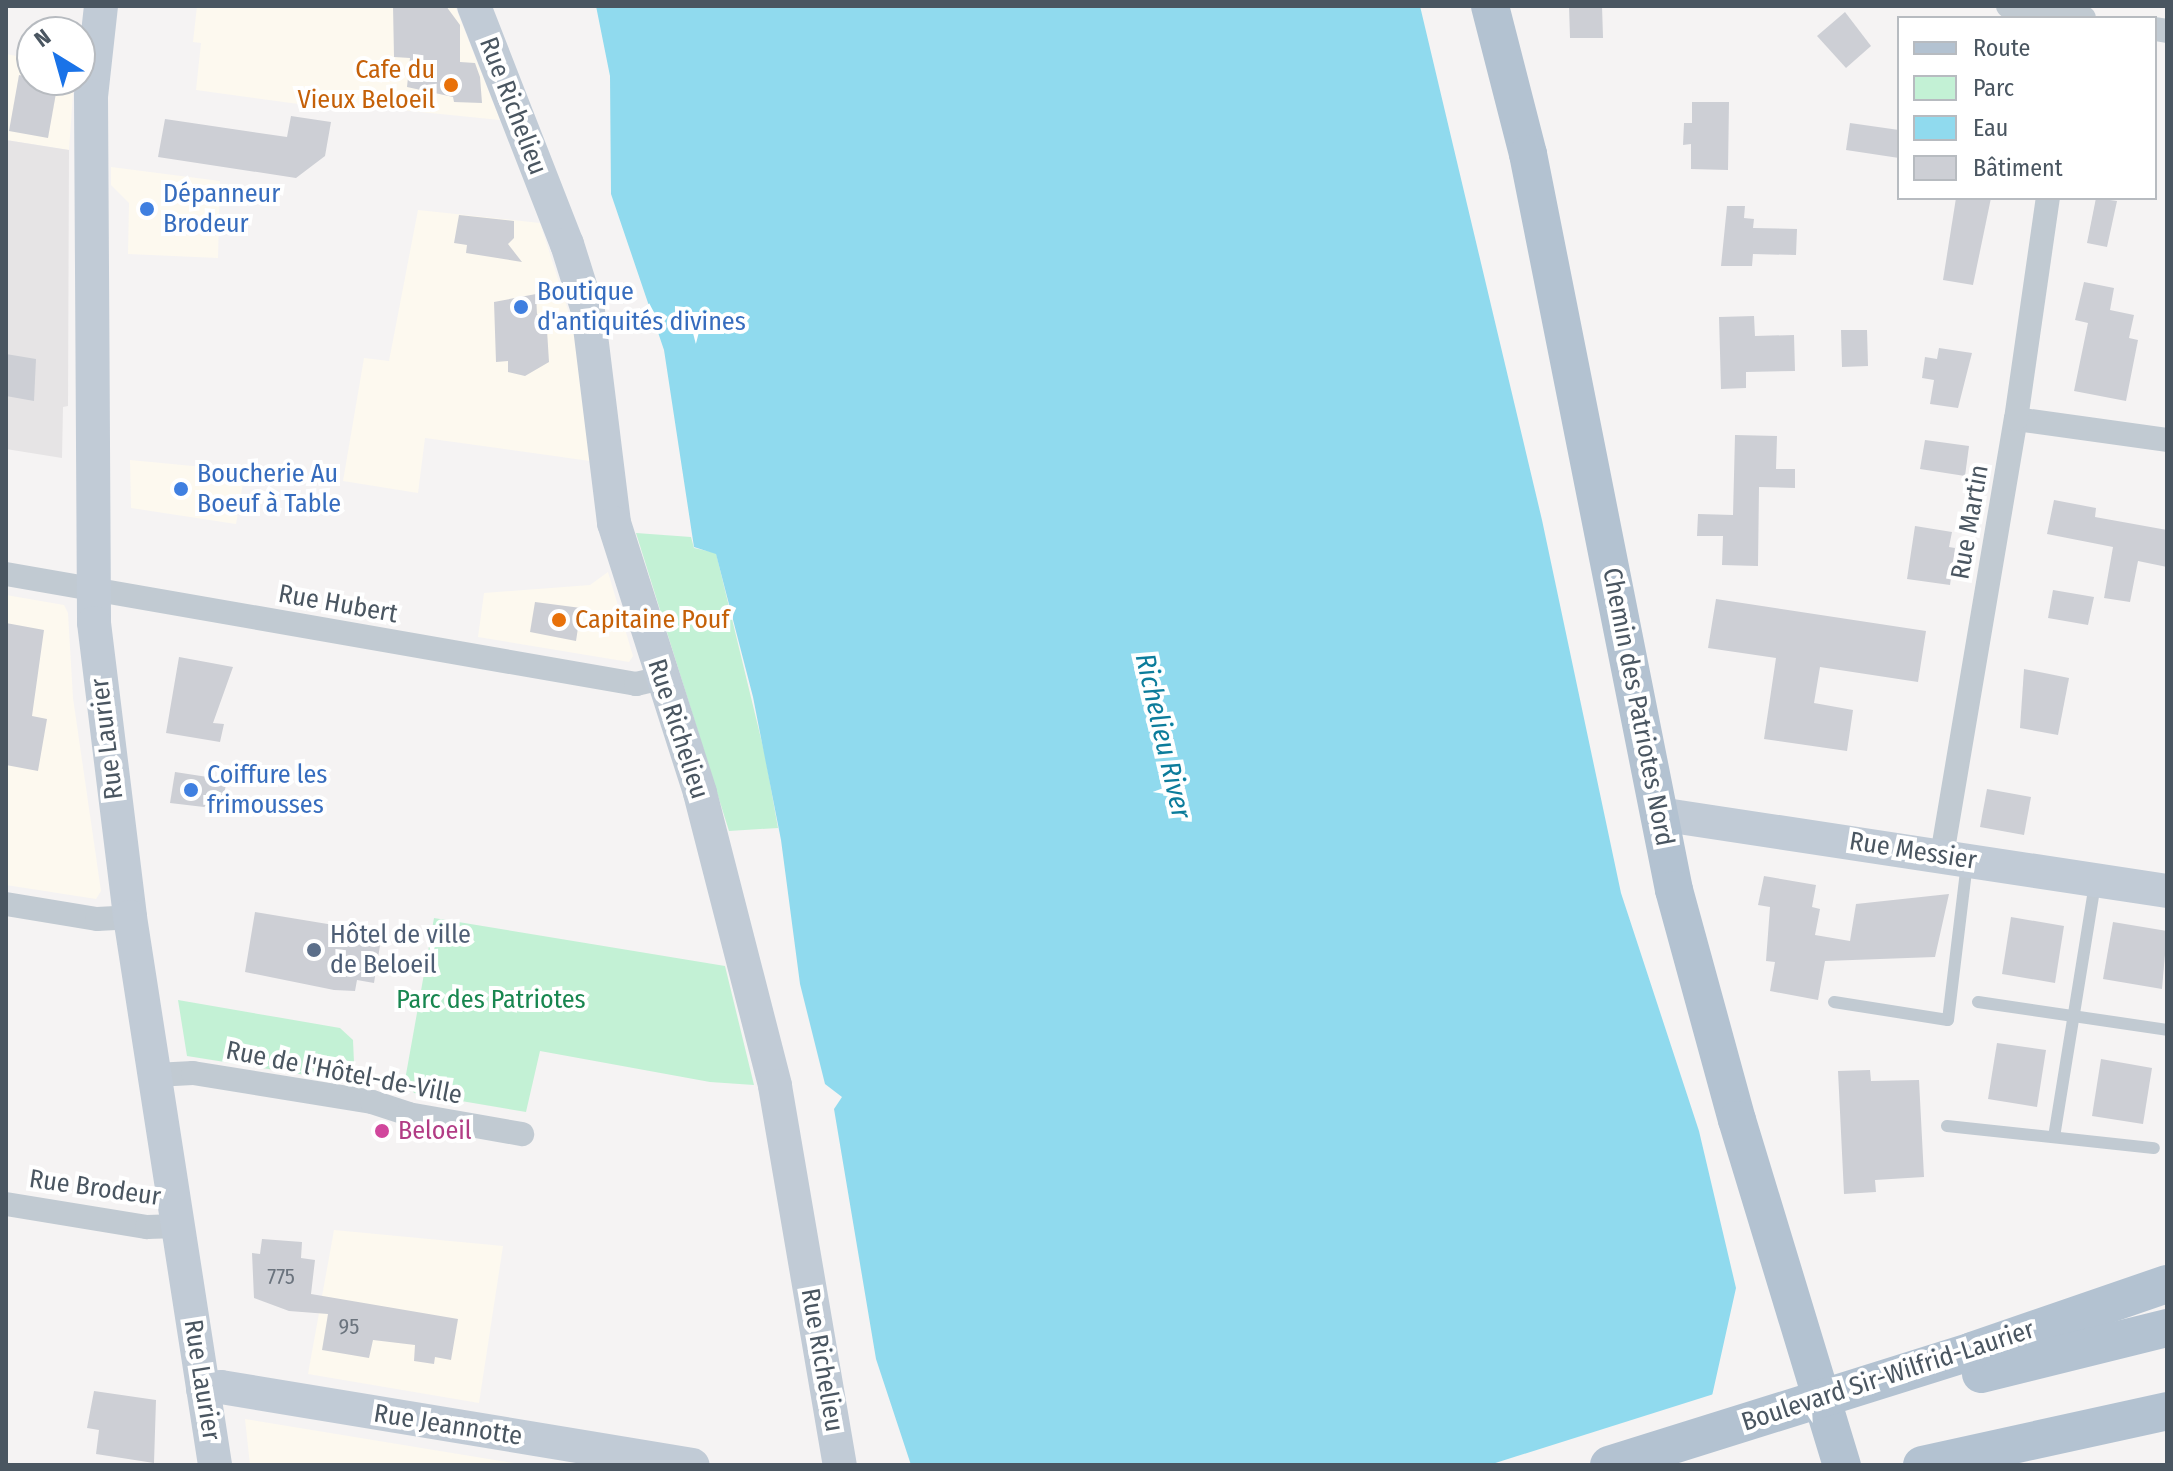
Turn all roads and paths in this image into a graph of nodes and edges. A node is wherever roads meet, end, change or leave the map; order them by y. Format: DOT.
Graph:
graph roads {
  1 [pos="101,6"];
  2 [pos="474,6"];
  3 [pos="1490,6"];
  4 [pos="2008,6"];
  5 [pos="2076,15"];
  6 [pos="2048,200"];
  7 [pos="2016,419"];
  8 [pos="2167,440"];
  9 [pos="6,574"];
  10 [pos="94,589"];
  11 [pos="661,678"];
  12 [pos="1659,814"];
  13 [pos="1955,857"];
  14 [pos="2095,880"];
  15 [pos="2167,891"];
  16 [pos="6,904"];
  17 [pos="130,917"];
  18 [pos="1834,1002"];
  19 [pos="1978,1002"];
  20 [pos="2073,1016"];
  21 [pos="2167,1030"];
  22 [pos="155,1075"];
  23 [pos="1947,1126"];
  24 [pos="522,1134"];
  25 [pos="2054,1137"];
  26 [pos="2154,1148"];
  27 [pos="6,1204"];
  28 [pos="178,1226"];
  29 [pos="2167,1284"];
  30 [pos="2167,1328"];
  31 [pos="1977,1362"];
  32 [pos="203,1389"];
  33 [pos="2167,1411"];
  34 [pos="215,1465"];
  35 [pos="693,1465"];
  36 [pos="840,1465"];
  37 [pos="1609,1465"];
  38 [pos="1690,1465"];
  39 [pos="1842,1465"];
  40 [pos="1922,1465"];
  1 -- 10 [label="street, Rue Laurier"];
  2 -- 11 [label="street, Rue Richelieu"];
  3 -- 12 [label="main road, Chemin des Patriotes Nord"];
  4 -- 5 [label="street"];
  6 -- 7 [label="street, Rue Martin"];
  7 -- 8 [label="street"];
  7 -- 13 [label="street, Rue Martin"];
  9 -- 10 [label="street, Rue Hubert"];
  10 -- 11 [label="street, Rue Hubert"];
  10 -- 17 [label="street, Rue Laurier"];
  11 -- 36 [label="street, Rue Richelieu"];
  12 -- 13 [label="street, Rue Messier"];
  12 -- 39 [label="main road, Chemin des Patriotes Nord"];
  13 -- 14 [label="street, Rue Messier"];
  13 -- 18 [label="lane"];
  14 -- 15 [label="street, Rue Messier"];
  14 -- 20 [label="lane"];
  16 -- 17 [label="street"];
  17 -- 22 [label="street, Rue Laurier"];
  19 -- 20 [label="lane"];
  20 -- 21 [label="lane"];
  20 -- 25 [label="lane"];
  22 -- 24 [label="street, Rue de l'Hôtel-de-Ville"];
  22 -- 28 [label="street, Rue Laurier"];
  23 -- 25 [label="lane"];
  25 -- 26 [label="lane"];
  27 -- 28 [label="street, Rue Brodeur"];
  28 -- 32 [label="street, Rue Laurier"];
  29 -- 31 [label="main road, Boulevard Sir-Wilfrid-Laurier"];
  30 -- 31 [label="main road, Boulevard Sir-Wilfrid-Laurier"];
  31 -- 37 [label="main road, Boulevard Sir-Wilfrid-Laurier, bridge"];
  31 -- 38 [label="main road, Boulevard Sir-Wilfrid-Laurier"];
  32 -- 34 [label="street, Rue Laurier"];
  32 -- 35 [label="street, Rue Jeannotte"];
  33 -- 40 [label="main road"];
}
